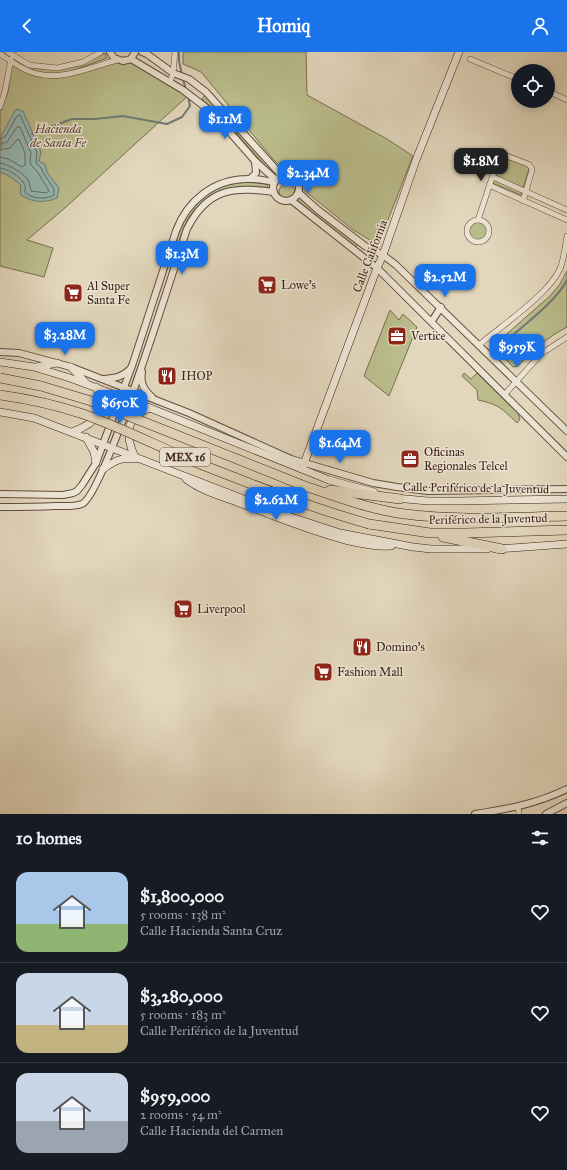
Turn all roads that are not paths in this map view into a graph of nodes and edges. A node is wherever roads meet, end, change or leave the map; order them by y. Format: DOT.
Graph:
graph roads {
  1 [pos="101,52"];
  2 [pos="110,52"];
  3 [pos="135,52"];
  4 [pos="142,52"];
  5 [pos="175,52"];
  6 [pos="459,52"];
  7 [pos="10,53"];
  8 [pos="0,54"];
  9 [pos="131,58"];
  10 [pos="470,59"];
  11 [pos="117,60"];
  12 [pos="10,61"];
  13 [pos="173,73"];
  14 [pos="511,76"];
  15 [pos="170,82"];
  16 [pos="198,85"];
  17 [pos="555,94"];
  18 [pos="190,96"];
  19 [pos="567,100"];
  20 [pos="0,107"];
  21 [pos="255,161"];
  22 [pos="282,176"];
  23 [pos="493,176"];
  24 [pos="250,179"];
  25 [pos="276,181"];
  26 [pos="489,185"];
  27 [pos="274,192"];
  28 [pos="526,192"];
  29 [pos="299,193"];
  30 [pos="291,200"];
  31 [pos="523,201"];
  32 [pos="567,210"];
  33 [pos="478,220"];
  34 [pos="567,220"];
  35 [pos="567,236"];
  36 [pos="171,247"];
  37 [pos="180,249"];
  38 [pos="383,255"];
  39 [pos="377,268"];
  40 [pos="441,307"];
  41 [pos="432,321"];
  42 [pos="142,336"];
  43 [pos="567,337"];
  44 [pos="151,339"];
  45 [pos="479,345"];
  46 [pos="0,352"];
  47 [pos="0,362"];
  48 [pos="57,363"];
  49 [pos="142,365"];
  50 [pos="34,367"];
  51 [pos="71,367"];
  52 [pos="132,368"];
  53 [pos="0,378"];
  54 [pos="101,379"];
  55 [pos="516,382"];
  56 [pos="88,384"];
  57 [pos="96,387"];
  58 [pos="124,388"];
  59 [pos="133,391"];
  60 [pos="0,394"];
  61 [pos="505,394"];
  62 [pos="121,397"];
  63 [pos="129,400"];
  64 [pos="154,400"];
  65 [pos="150,408"];
  66 [pos="0,412"];
  67 [pos="567,431"];
  68 [pos="72,432"];
  69 [pos="86,437"];
  70 [pos="103,444"];
  71 [pos="112,447"];
  72 [pos="135,457"];
  73 [pos="567,457"];
  74 [pos="147,461"];
  75 [pos="96,462"];
  76 [pos="304,466"];
  77 [pos="103,469"];
  78 [pos="309,488"];
  79 [pos="567,489"];
  80 [pos="0,494"];
  81 [pos="400,499"];
  82 [pos="567,499"];
  83 [pos="0,507"];
  84 [pos="567,516"];
  85 [pos="567,530"];
  86 [pos="430,533"];
  87 [pos="567,544"];
  88 [pos="502,548"];
  89 [pos="567,789"];
  90 [pos="567,803"];
  91 [pos="518,807"];
  92 [pos="507,812"];
  93 [pos="475,814"];
  94 [pos="519,814"];
  95 [pos="546,814"];
  1 -- 7 [label="street"];
  2 -- 11 [label="street"];
  3 -- 9 [label="street"];
  4 -- 13 [label="street"];
  5 -- 13 [label="street"];
  6 -- 38 [label="main road, Calle California"];
  7 -- 12 [label="street"];
  8 -- 12 [label="street"];
  9 -- 11 [label="street"];
  9 -- 15 [label="street"];
  10 -- 14 [label="street"];
  11 -- 12 [label="street"];
  12 -- 20 [label="street"];
  13 -- 15 [label="street"];
  13 -- 16 [label="street"];
  15 -- 18 [label="street"];
  16 -- 18 [label="street"];
  16 -- 22 [label="street"];
  17 -- 19 [label="street"];
  18 -- 21 [label="street"];
  21 -- 24 [label="street"];
  21 -- 25 [label="street"];
  22 -- 25 [label="street"];
  22 -- 29 [label="street"];
  23 -- 26 [label="street"];
  23 -- 28 [label="street"];
  23 -- 28 [label="street"];
  24 -- 25 [label="street"];
  24 -- 36 [label="street"];
  25 -- 27 [label="street"];
  26 -- 31 [label="street"];
  26 -- 33 [label="street"];
  27 -- 30 [label="street"];
  27 -- 37 [label="street"];
  28 -- 31 [label="street"];
  28 -- 32 [label="street"];
  29 -- 30 [label="street"];
  29 -- 38 [label="street"];
  30 -- 39 [label="street"];
  31 -- 34 [label="street"];
  33 -- 33 [label="street"];
  35 -- 45 [label="street"];
  36 -- 37 [label="street"];
  36 -- 42 [label="street"];
  37 -- 44 [label="street"];
  38 -- 39 [label="main road, Calle California"];
  38 -- 40 [label="street"];
  39 -- 41 [label="street"];
  39 -- 76 [label="main road, Calle California"];
  40 -- 41 [label="street"];
  40 -- 45 [label="street"];
  41 -- 61 [label="street"];
  42 -- 44 [label="street"];
  42 -- 52 [label="street"];
  43 -- 55 [label="street"];
  44 -- 49 [label="street"];
  45 -- 55 [label="street"];
  46 -- 48 [label="street"];
  47 -- 50 [label="main road, Calle Periférico de la Juventud"];
  48 -- 50 [label="main road"];
  48 -- 51 [label="street"];
  49 -- 59 [label="street"];
  49 -- 64 [label="street"];
  50 -- 56 [label="main road, Calle Periférico de la Juventud"];
  51 -- 54 [label="street"];
  51 -- 56 [label="main road"];
  52 -- 54 [label="street"];
  52 -- 58 [label="street"];
  53 -- 78 [label="highway, Periférico de la Juventud / MEX 16, bridge"];
  54 -- 58 [label="street"];
  55 -- 61 [label="street"];
  55 -- 67 [label="street"];
  56 -- 57 [label="main road, Calle Periférico de la Juventud"];
  57 -- 62 [label="main road, Calle Periférico de la Juventud"];
  57 -- 68 [label="main road"];
  58 -- 59 [label="street"];
  58 -- 62 [label="street"];
  59 -- 63 [label="street"];
  59 -- 64 [label="street"];
  60 -- 86 [label="highway, Periférico de la Juventud / MEX 16, bridge"];
  61 -- 73 [label="street"];
  62 -- 63 [label="main road, Calle Periférico de la Juventud"];
  62 -- 70 [label="street"];
  63 -- 65 [label="main road, Calle Periférico de la Juventud"];
  63 -- 71 [label="street"];
  64 -- 76 [label="street"];
  65 -- 72 [label="main road"];
  65 -- 76 [label="main road, Calle Periférico de la Juventud"];
  66 -- 68 [label="main road"];
  68 -- 69 [label="main road"];
  69 -- 70 [label="main road"];
  69 -- 75 [label="main road"];
  70 -- 71 [label="main road"];
  70 -- 75 [label="street"];
  71 -- 72 [label="main road"];
  71 -- 77 [label="street"];
  72 -- 74 [label="main road"];
  74 -- 77 [label="main road"];
  74 -- 88 [label="main road"];
  75 -- 80 [label="street"];
  76 -- 79 [label="street"];
  76 -- 81 [label="main road, Calle Periférico de la Juventud"];
  77 -- 83 [label="street"];
  78 -- 81 [label="highway"];
  78 -- 84 [label="highway, Periférico de la Juventud / MEX 16"];
  81 -- 82 [label="main road, Calle Periférico de la Juventud"];
  85 -- 86 [label="highway, Periférico de la Juventud / MEX 16"];
  86 -- 88 [label="highway"];
  87 -- 88 [label="main road"];
  89 -- 91 [label="street"];
  90 -- 95 [label="street"];
  91 -- 92 [label="street"];
  91 -- 94 [label="street"];
  92 -- 93 [label="street"];
}
